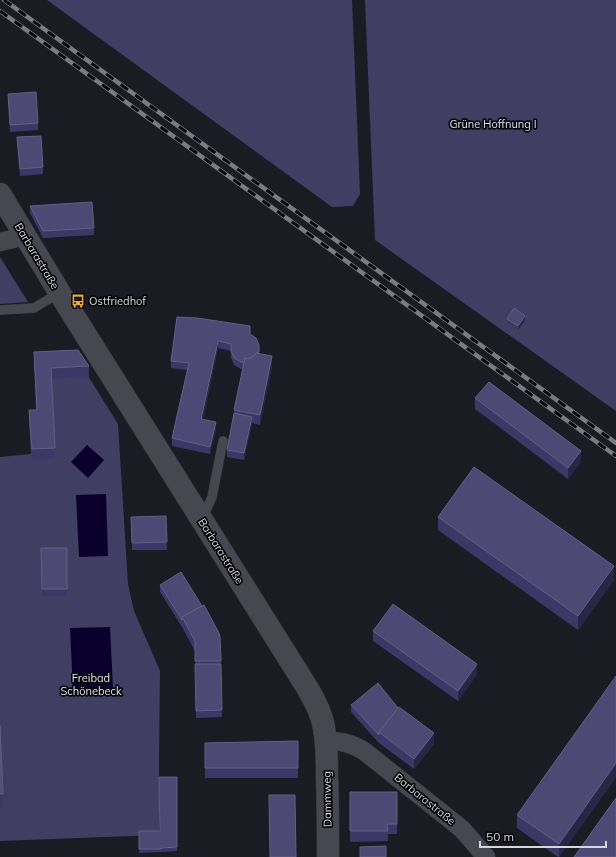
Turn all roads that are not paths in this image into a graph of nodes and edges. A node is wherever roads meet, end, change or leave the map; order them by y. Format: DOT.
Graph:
graph roads {
  1 [pos="0,194"];
  2 [pos="23,234"];
  3 [pos="0,242"];
  4 [pos="59,293"];
  5 [pos="0,310"];
  6 [pos="223,441"];
  7 [pos="201,520"];
  8 [pos="326,741"];
  9 [pos="328,857"];
  10 [pos="486,857"];
  1 -- 2 [label="street, Barbarastraße"];
  2 -- 3 [label="street"];
  2 -- 4 [label="street, Barbarastraße"];
  4 -- 5 [label="lane"];
  4 -- 7 [label="street, Barbarastraße"];
  6 -- 7 [label="lane"];
  7 -- 8 [label="street, Barbarastraße"];
  8 -- 9 [label="street, Dammweg"];
  8 -- 10 [label="street, Barbarastraße"];
}
